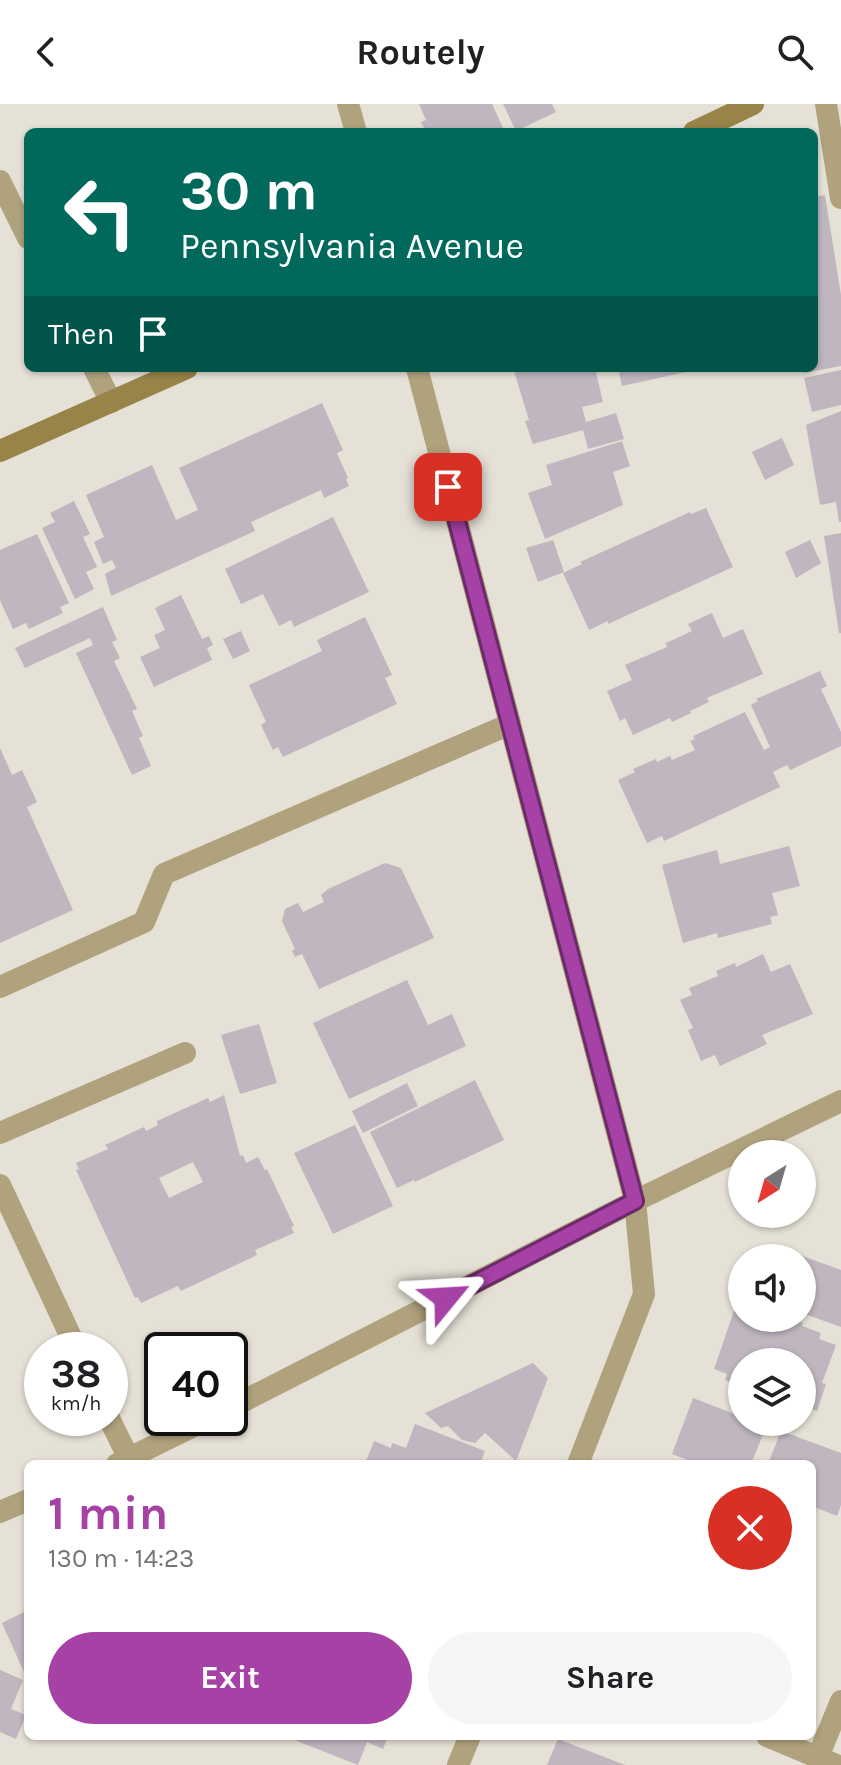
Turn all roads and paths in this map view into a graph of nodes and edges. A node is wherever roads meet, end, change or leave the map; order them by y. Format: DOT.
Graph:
graph roads {
  1 [pos="348,104"];
  2 [pos="753,104"];
  3 [pos="826,104"];
  4 [pos="355,128"];
  5 [pos="702,128"];
  6 [pos="0,181"];
  7 [pos="841,198"];
  8 [pos="24,230"];
  9 [pos="96,372"];
  10 [pos="178,372"];
  11 [pos="418,372"];
  12 [pos="111,402"];
  13 [pos="0,451"];
  14 [pos="510,724"];
  15 [pos="0,987"];
  16 [pos="185,1053"];
  17 [pos="841,1101"];
  18 [pos="0,1133"];
  19 [pos="0,1185"];
  20 [pos="635,1201"];
  21 [pos="69,1332"];
  22 [pos="248,1399"];
  23 [pos="117,1436"];
  24 [pos="177,1436"];
  25 [pos="128,1460"];
  26 [pos="133,1460"];
  27 [pos="580,1460"];
  28 [pos="24,1502"];
  29 [pos="0,1512"];
  30 [pos="841,1701"];
  31 [pos="468,1740"];
  32 [pos="777,1740"];
  33 [pos="827,1761"];
  34 [pos="458,1765"];
  1 -- 4 [label="street"];
  2 -- 5 [label="main road"];
  3 -- 7 [label="street"];
  6 -- 8 [label="street"];
  9 -- 12 [label="street"];
  10 -- 12 [label="main road"];
  11 -- 14 [label="street"];
  12 -- 13 [label="main road"];
  14 -- 15 [label="street"];
  14 -- 20 [label="street"];
  16 -- 18 [label="street"];
  17 -- 20 [label="street"];
  19 -- 21 [label="street"];
  20 -- 22 [label="street"];
  20 -- 27 [label="street"];
  23 -- 25 [label="street"];
  24 -- 26 [label="street"];
  28 -- 29 [label="street"];
  30 -- 33 [label="street"];
  31 -- 34 [label="street"];
  32 -- 33 [label="street"];
}
